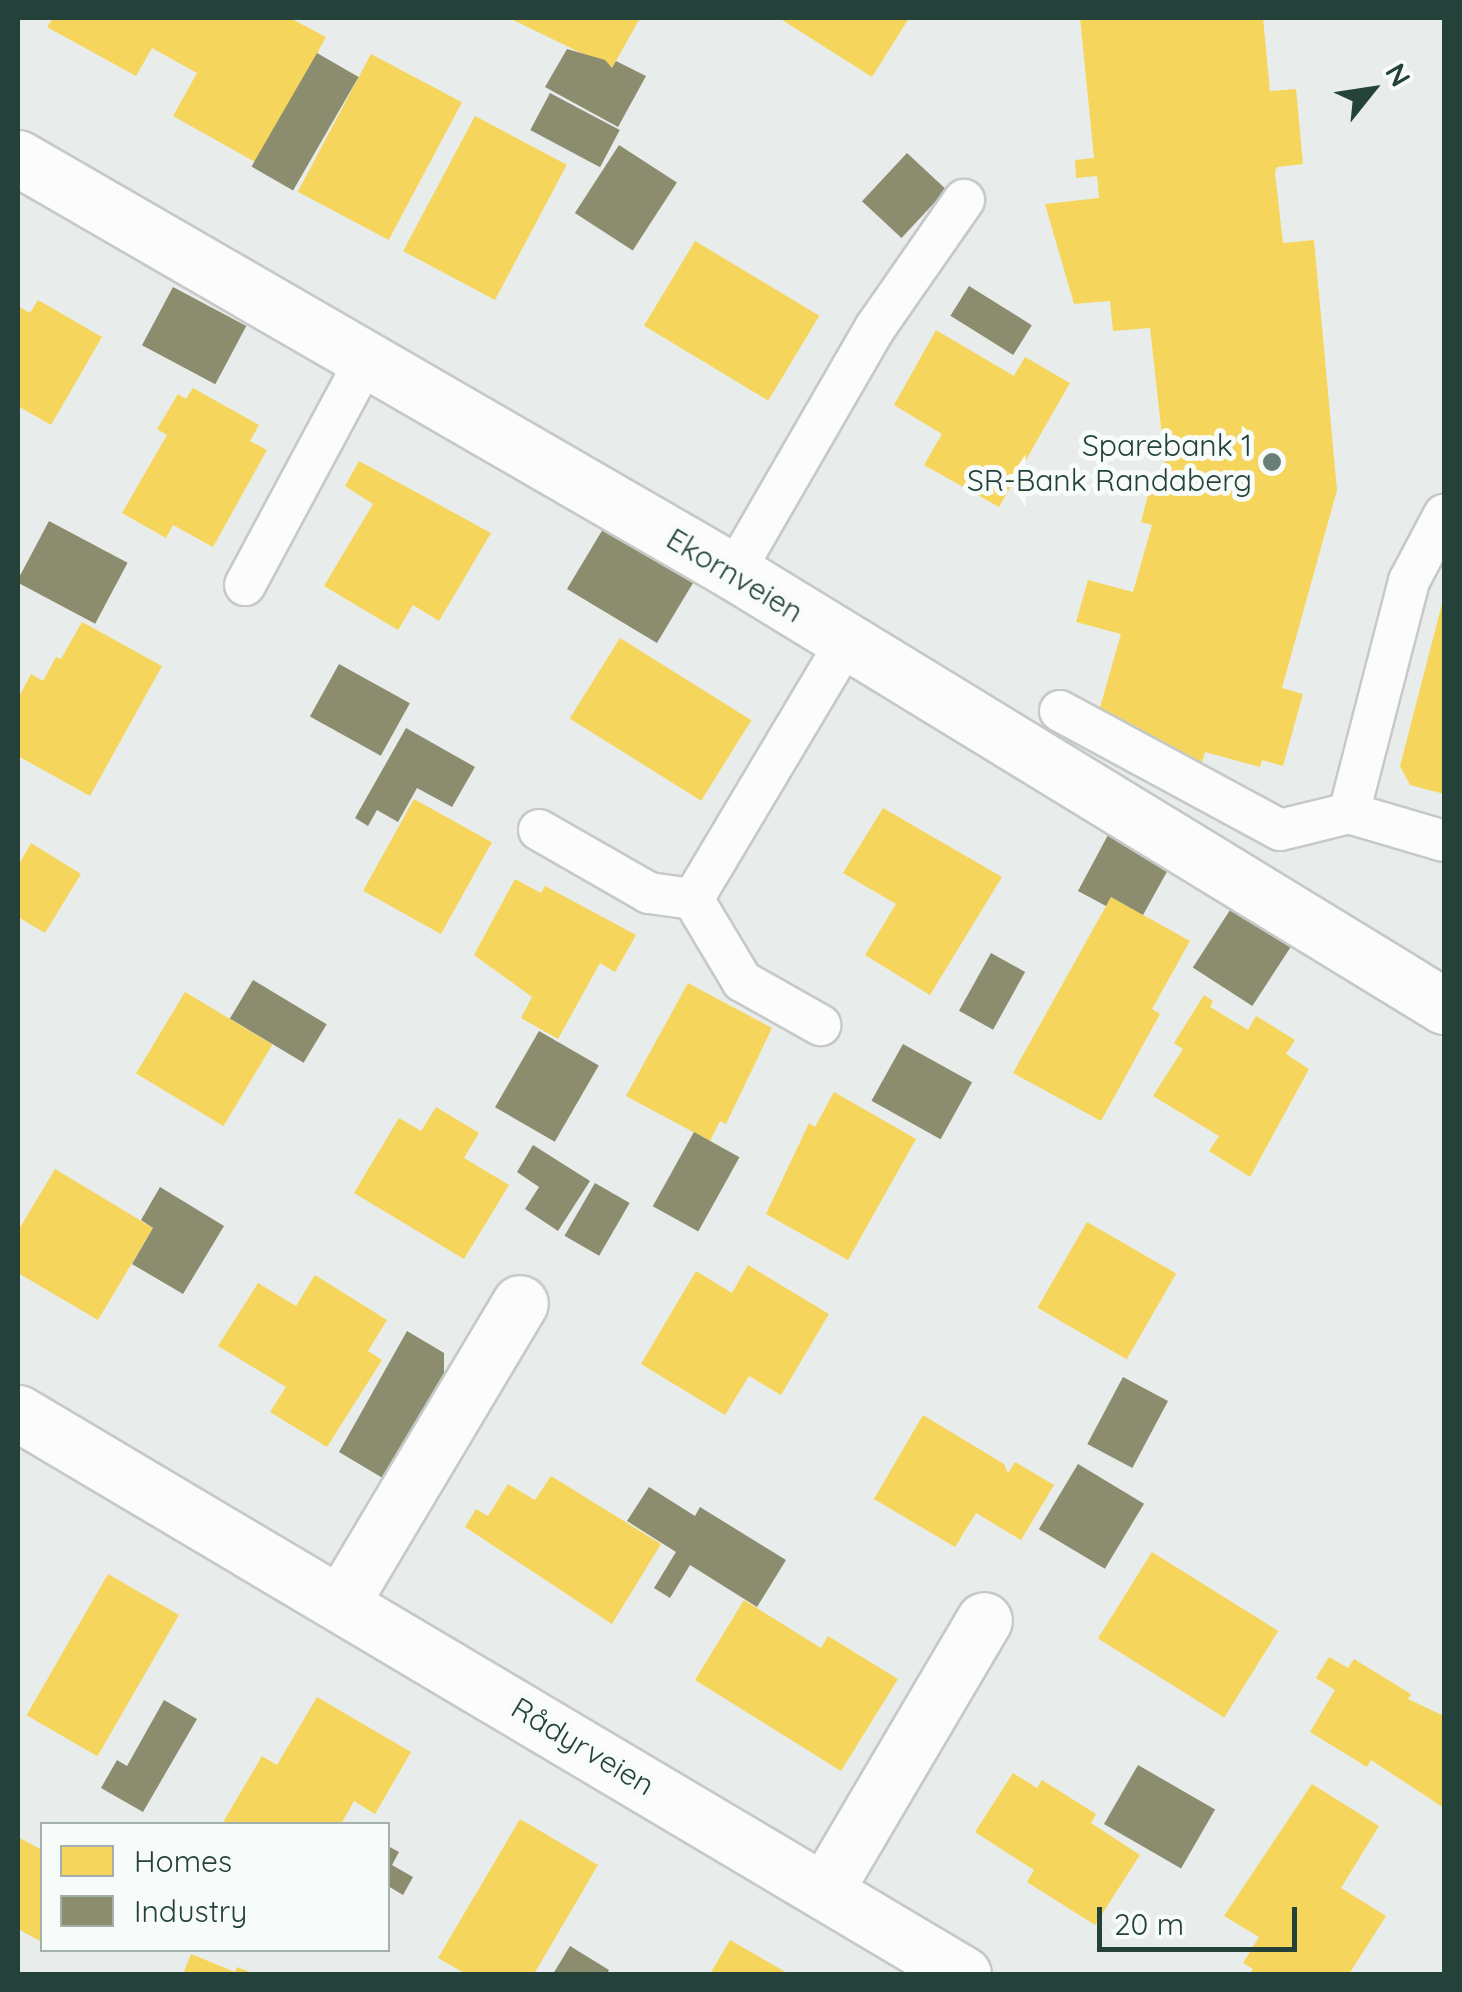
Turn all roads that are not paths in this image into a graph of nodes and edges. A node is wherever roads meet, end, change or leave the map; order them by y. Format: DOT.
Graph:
graph roads {
  1 [pos="18,158"];
  2 [pos="964,200"];
  3 [pos="365,361"];
  4 [pos="1444,515"];
  5 [pos="734,572"];
  6 [pos="245,585"];
  7 [pos="847,641"];
  8 [pos="1060,712"];
  9 [pos="1349,813"];
  10 [pos="539,830"];
  11 [pos="1444,842"];
  12 [pos="693,898"];
  13 [pos="1444,1006"];
  14 [pos="820,1025"];
  15 [pos="520,1302"];
  16 [pos="18,1413"];
  17 [pos="341,1602"];
  18 [pos="984,1620"];
  19 [pos="824,1890"];
  20 [pos="964,1974"];
  1 -- 3 [label="street, Ekornveien"];
  2 -- 5 [label="lane"];
  3 -- 5 [label="street, Ekornveien"];
  3 -- 6 [label="lane"];
  4 -- 9 [label="lane"];
  5 -- 7 [label="street, Ekornveien"];
  7 -- 12 [label="lane"];
  7 -- 13 [label="street, Ekornveien"];
  8 -- 9 [label="lane"];
  9 -- 11 [label="lane"];
  10 -- 12 [label="lane"];
  12 -- 14 [label="lane"];
  15 -- 17 [label="street"];
  16 -- 17 [label="street, Rådyrveien"];
  17 -- 19 [label="street, Rådyrveien"];
  18 -- 19 [label="street"];
  19 -- 20 [label="street, Rådyrveien"];
}
